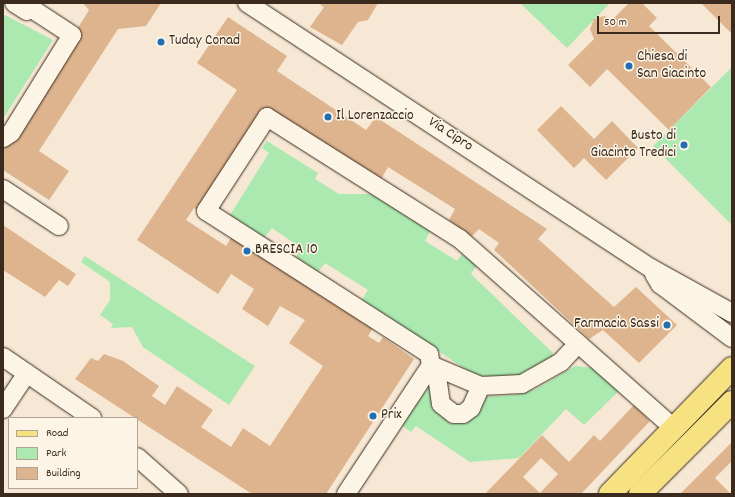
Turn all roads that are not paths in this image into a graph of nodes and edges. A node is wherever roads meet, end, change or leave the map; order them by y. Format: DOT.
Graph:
graph roads {
  1 [pos="14,3"];
  2 [pos="247,3"];
  3 [pos="3,138"];
  4 [pos="3,189"];
  5 [pos="59,226"];
  6 [pos="651,268"];
  7 [pos="732,313"];
  8 [pos="732,338"];
  9 [pos="578,344"];
  10 [pos="3,357"];
  11 [pos="431,365"];
  12 [pos="731,367"];
  13 [pos="27,373"];
  14 [pos="438,383"];
  15 [pos="481,386"];
  16 [pos="731,403"];
  17 [pos="3,409"];
  18 [pos="89,417"];
  19 [pos="674,428"];
  20 [pos="138,457"];
  21 [pos="179,494"];
  22 [pos="346,494"];
  23 [pos="610,494"];
  24 [pos="640,494"];
  1 -- 3 [label="street"];
  2 -- 6 [label="street, Via Cipro"];
  4 -- 5 [label="street"];
  6 -- 7 [label="street, Via Cipro"];
  6 -- 8 [label="street, Via Cipro"];
  9 -- 11 [label="street"];
  9 -- 15 [label="street"];
  9 -- 19 [label="street"];
  10 -- 13 [label="street"];
  11 -- 15 [label="street"];
  11 -- 22 [label="street"];
  12 -- 19 [label="main road"];
  13 -- 17 [label="street"];
  13 -- 18 [label="street"];
  14 -- 15 [label="street"];
  16 -- 24 [label="main road"];
  19 -- 23 [label="main road"];
  20 -- 21 [label="street"];
}
